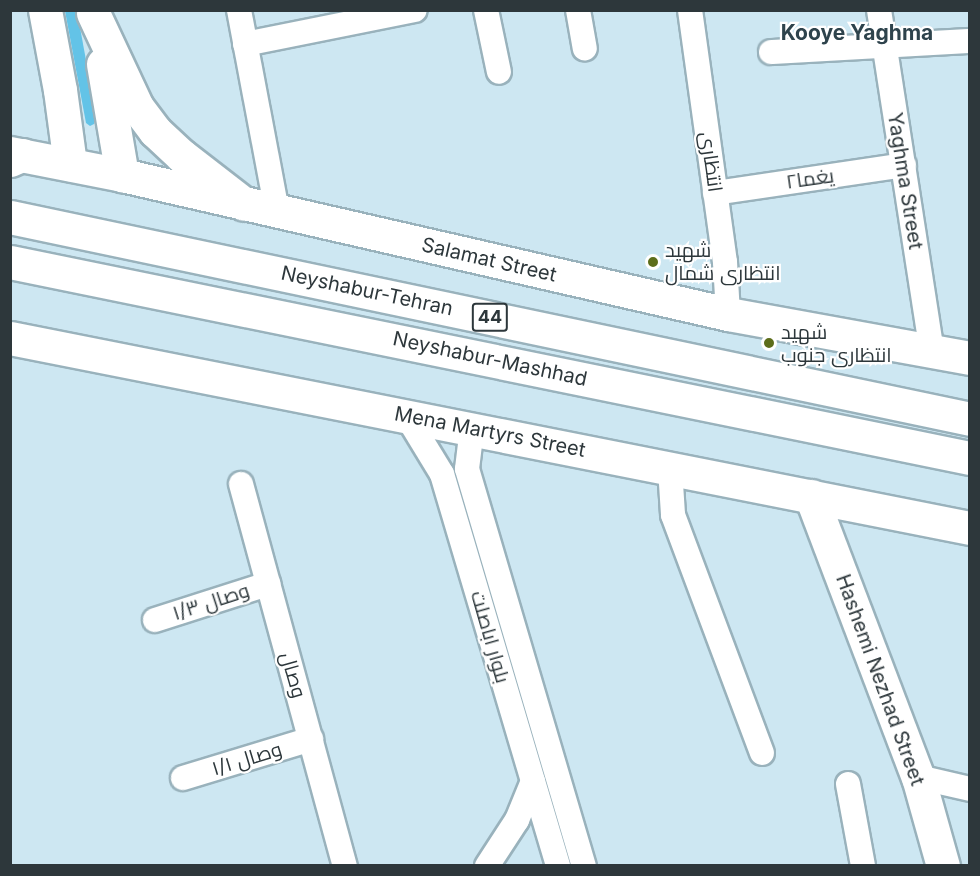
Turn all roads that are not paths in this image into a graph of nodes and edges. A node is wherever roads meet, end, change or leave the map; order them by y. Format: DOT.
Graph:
graph roads {
  1 [pos="45,10"];
  2 [pos="239,10"];
  3 [pos="415,10"];
  4 [pos="486,10"];
  5 [pos="578,10"];
  6 [pos="690,10"];
  7 [pos="879,10"];
  8 [pos="93,12"];
  9 [pos="969,41"];
  10 [pos="245,44"];
  11 [pos="884,46"];
  12 [pos="585,48"];
  13 [pos="771,52"];
  14 [pos="499,72"];
  15 [pos="14,156"];
  16 [pos="70,164"];
  17 [pos="904,165"];
  18 [pos="122,175"];
  19 [pos="716,193"];
  20 [pos="244,204"];
  21 [pos="277,212"];
  22 [pos="10,217"];
  23 [pos="10,262"];
  24 [pos="728,314"];
  25 [pos="10,338"];
  26 [pos="932,351"];
  27 [pos="969,358"];
  28 [pos="406,415"];
  29 [pos="969,418"];
  30 [pos="471,428"];
  31 [pos="969,458"];
  32 [pos="670,468"];
  33 [pos="467,469"];
  34 [pos="442,474"];
  35 [pos="241,484"];
  36 [pos="812,496"];
  37 [pos="969,528"];
  38 [pos="268,584"];
  39 [pos="155,620"];
  40 [pos="312,739"];
  41 [pos="762,753"];
  42 [pos="918,777"];
  43 [pos="183,778"];
  44 [pos="532,781"];
  45 [pos="848,784"];
  46 [pos="969,789"];
  47 [pos="579,864"];
  48 [pos="345,866"];
  49 [pos="487,866"];
  50 [pos="558,866"];
  51 [pos="863,866"];
  52 [pos="943,866"];
  1 -- 16 [label="main road"];
  2 -- 10 [label="street"];
  3 -- 10 [label="street"];
  4 -- 14 [label="street"];
  5 -- 12 [label="street"];
  6 -- 19 [label="street, انتظاری"];
  7 -- 11 [label="street, Yaghma Street"];
  8 -- 18 [label="main road"];
  8 -- 20 [label="main road"];
  9 -- 11 [label="street"];
  10 -- 21 [label="street"];
  11 -- 13 [label="street"];
  11 -- 17 [label="street, Yaghma Street"];
  15 -- 16 [label="main road, Salamat Street"];
  16 -- 18 [label="main road, Salamat Street"];
  17 -- 19 [label="street, یغما۲"];
  17 -- 26 [label="street, Yaghma Street"];
  18 -- 20 [label="main road, Salamat Street"];
  19 -- 24 [label="street, انتظاری"];
  20 -- 21 [label="main road, Salamat Street"];
  21 -- 24 [label="main road, Salamat Street"];
  22 -- 29 [label="main road, Neyshabur-Tehran / 44"];
  23 -- 31 [label="main road, Neyshabur-Mashhad / 44"];
  24 -- 26 [label="main road, Salamat Street"];
  25 -- 28 [label="main road, Mena Martyrs Street"];
  26 -- 27 [label="main road, Salamat Street"];
  28 -- 30 [label="main road, Mena Martyrs Street"];
  28 -- 34 [label="street, بلوار اباصلت"];
  30 -- 32 [label="main road, Mena Martyrs Street"];
  30 -- 33 [label="street, بلوار اباصلت"];
  32 -- 36 [label="main road, Mena Martyrs Street"];
  32 -- 41 [label="street"];
  33 -- 34 [label="street"];
  33 -- 47 [label="street, بلوار اباصلت"];
  34 -- 44 [label="street, بلوار اباصلت"];
  35 -- 38 [label="street, وصال"];
  36 -- 37 [label="main road, Mena Martyrs Street"];
  36 -- 42 [label="main road, Hashemi Nezhad Street"];
  38 -- 39 [label="street, وصال ۱/۳"];
  38 -- 40 [label="street, وصال"];
  40 -- 43 [label="street, وصال ۱/۱"];
  40 -- 48 [label="street, وصال"];
  42 -- 46 [label="street"];
  42 -- 52 [label="main road, Hashemi Nezhad Street"];
  44 -- 49 [label="street"];
  44 -- 50 [label="street, بلوار اباصلت"];
  45 -- 51 [label="street"];
}
